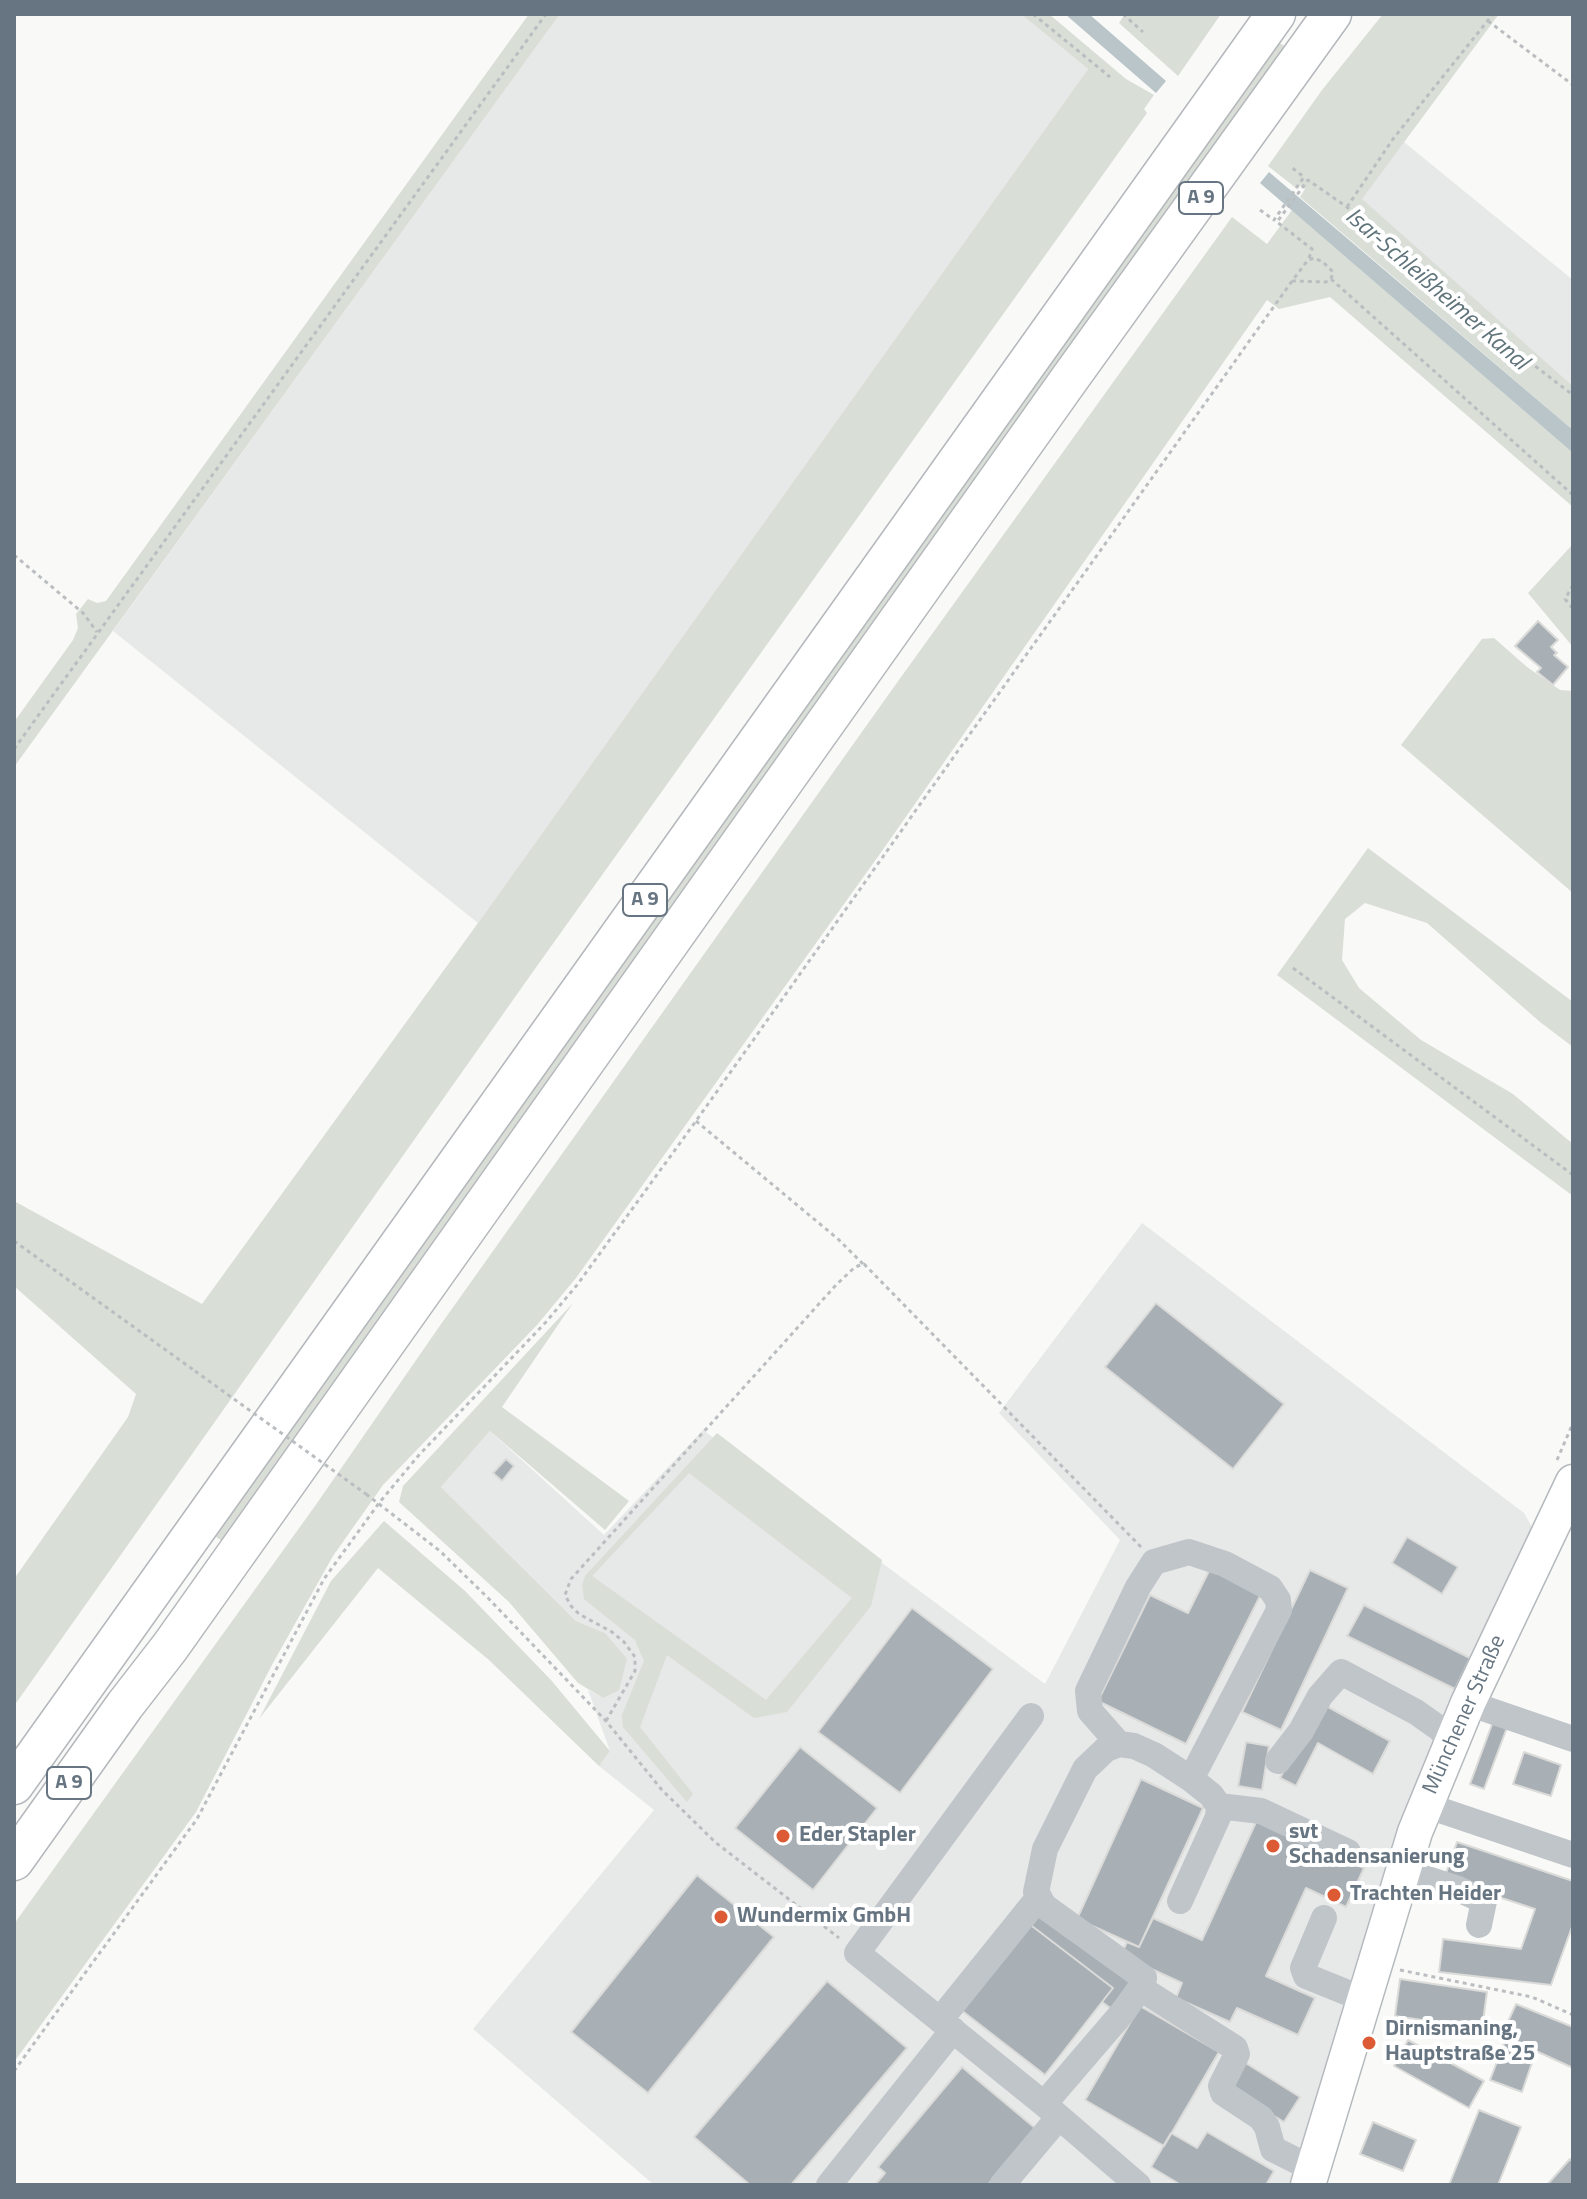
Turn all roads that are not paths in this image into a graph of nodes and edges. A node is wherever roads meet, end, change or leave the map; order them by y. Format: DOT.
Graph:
graph roads {
  1 [pos="1276,14"];
  2 [pos="1332,14"];
  3 [pos="1573,1482"];
  4 [pos="1468,1703"];
  5 [pos="1031,1716"];
  6 [pos="1573,1739"];
  7 [pos="1451,1743"];
  8 [pos="1119,1744"];
  9 [pos="1278,1761"];
  10 [pos="1191,1779"];
  11 [pos="14,1785"];
  12 [pos="1425,1805"];
  13 [pos="1219,1806"];
  14 [pos="1348,1852"];
  15 [pos="1573,1855"];
  16 [pos="14,1861"];
  17 [pos="1402,1871"];
  18 [pos="1039,1897"];
  19 [pos="1180,1901"];
  20 [pos="1324,1918"];
  21 [pos="1479,1925"];
  22 [pos="1140,1988"];
  23 [pos="1363,1999"];
  24 [pos="946,2025"];
  25 [pos="1052,2110"];
  26 [pos="1310,2177"];
  27 [pos="829,2185"];
  28 [pos="1002,2185"];
  29 [pos="1138,2185"];
  1 -- 11 [label="highway, A 9"];
  2 -- 16 [label="highway, A 9"];
  3 -- 4 [label="main road, Münchener Straße"];
  4 -- 6 [label="street"];
  4 -- 7 [label="main road, Münchener Straße"];
  5 -- 24 [label="street"];
  7 -- 9 [label="street"];
  7 -- 12 [label="main road, Münchener Straße"];
  8 -- 10 [label="street"];
  8 -- 10 [label="street"];
  8 -- 18 [label="street"];
  10 -- 13 [label="street"];
  12 -- 15 [label="street"];
  12 -- 17 [label="main road, Münchener Straße"];
  13 -- 14 [label="street"];
  13 -- 19 [label="street"];
  17 -- 21 [label="street"];
  17 -- 23 [label="main road, Münchener Straße"];
  18 -- 22 [label="street"];
  18 -- 24 [label="street"];
  20 -- 23 [label="street"];
  22 -- 25 [label="street"];
  22 -- 26 [label="street"];
  23 -- 26 [label="main road, Münchener Straße"];
  24 -- 25 [label="street"];
  24 -- 27 [label="street"];
  25 -- 28 [label="street"];
  25 -- 29 [label="street"];
}
